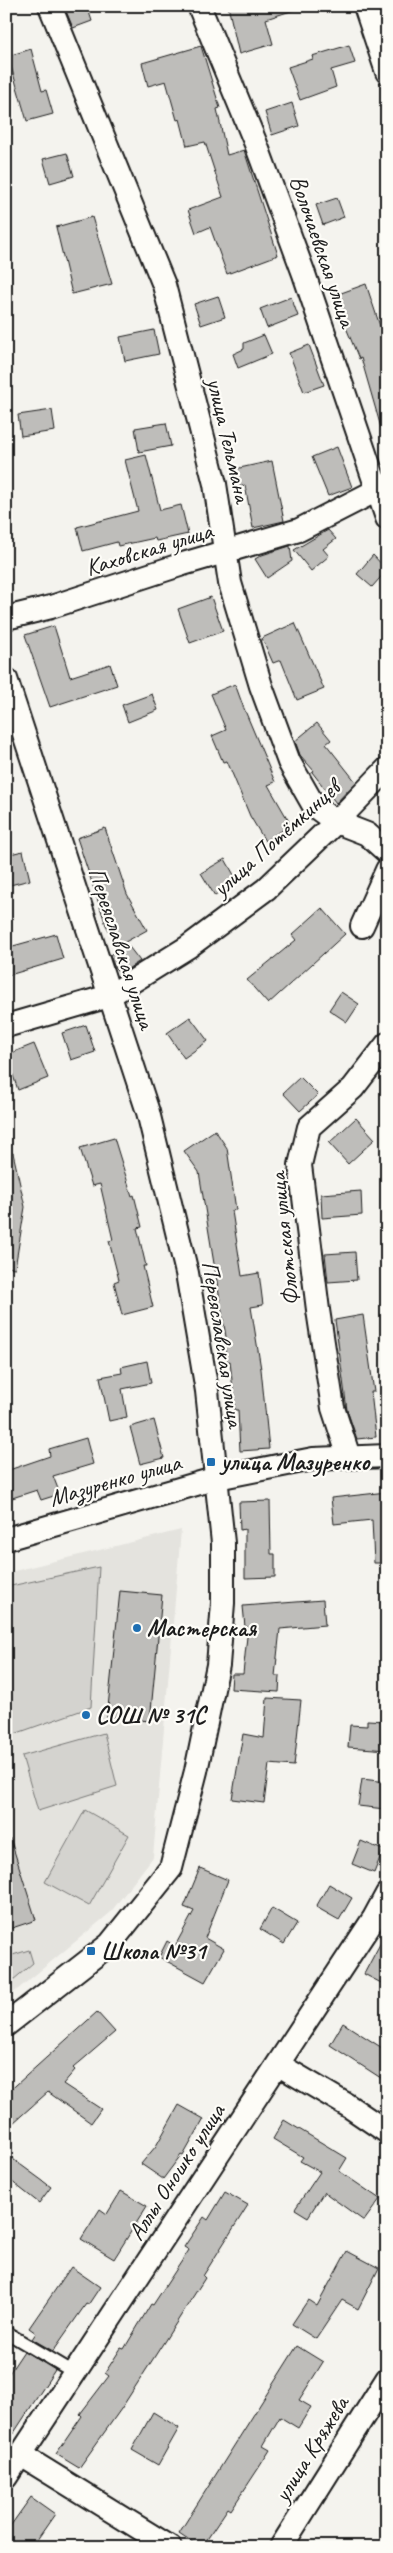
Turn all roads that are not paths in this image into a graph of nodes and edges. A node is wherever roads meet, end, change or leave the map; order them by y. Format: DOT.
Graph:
graph roads {
  1 [pos="50,6"];
  2 [pos="199,6"];
  3 [pos="365,6"];
  4 [pos="387,72"];
  5 [pos="382,488"];
  6 [pos="387,518"];
  7 [pos="224,553"];
  8 [pos="6,618"];
  9 [pos="6,679"];
  10 [pos="387,769"];
  11 [pos="336,822"];
  12 [pos="387,852"];
  13 [pos="387,870"];
  14 [pos="362,926"];
  15 [pos="109,996"];
  16 [pos="6,1026"];
  17 [pos="387,1044"];
  18 [pos="387,1456"];
  19 [pos="349,1457"];
  20 [pos="216,1478"];
  21 [pos="6,1539"];
  22 [pos="387,1894"];
  23 [pos="6,2025"];
  24 [pos="279,2065"];
  25 [pos="387,2132"];
  26 [pos="6,2338"];
  27 [pos="75,2373"];
  28 [pos="387,2379"];
  29 [pos="21,2455"];
  30 [pos="6,2477"];
  31 [pos="170,2547"];
  32 [pos="280,2547"];
  1 -- 7 [label="street, улица Тельмана"];
  2 -- 5 [label="street, Волочаевская улица"];
  3 -- 4 [label="street"];
  5 -- 6 [label="street, Волочаевская улица"];
  5 -- 7 [label="street, Каховская улица"];
  7 -- 8 [label="street, Каховская улица"];
  7 -- 11 [label="street, улица Тельмана"];
  9 -- 15 [label="street, Переяславская улица"];
  10 -- 11 [label="street, улица Потёмкинцев"];
  11 -- 12 [label="street, улица Тельмана"];
  11 -- 15 [label="street, улица Потёмкинцев"];
  13 -- 14 [label="street"];
  15 -- 16 [label="street, улица Потёмкинцев"];
  15 -- 20 [label="street, Переяславская улица"];
  17 -- 19 [label="street, Флотская улица"];
  18 -- 19 [label="street, Мазуренко улица"];
  19 -- 20 [label="street, Мазуренко улица"];
  20 -- 21 [label="street, Мазуренко улица"];
  20 -- 23 [label="street, Переяславская улица"];
  22 -- 24 [label="street, Аллы Оношко улица"];
  24 -- 25 [label="street"];
  24 -- 27 [label="street, Аллы Оношко улица"];
  26 -- 27 [label="lane"];
  27 -- 29 [label="street, Аллы Оношко улица"];
  28 -- 32 [label="street, улица Кряжева"];
  29 -- 30 [label="street, Аллы Оношко улица"];
  29 -- 31 [label="street"];
}
